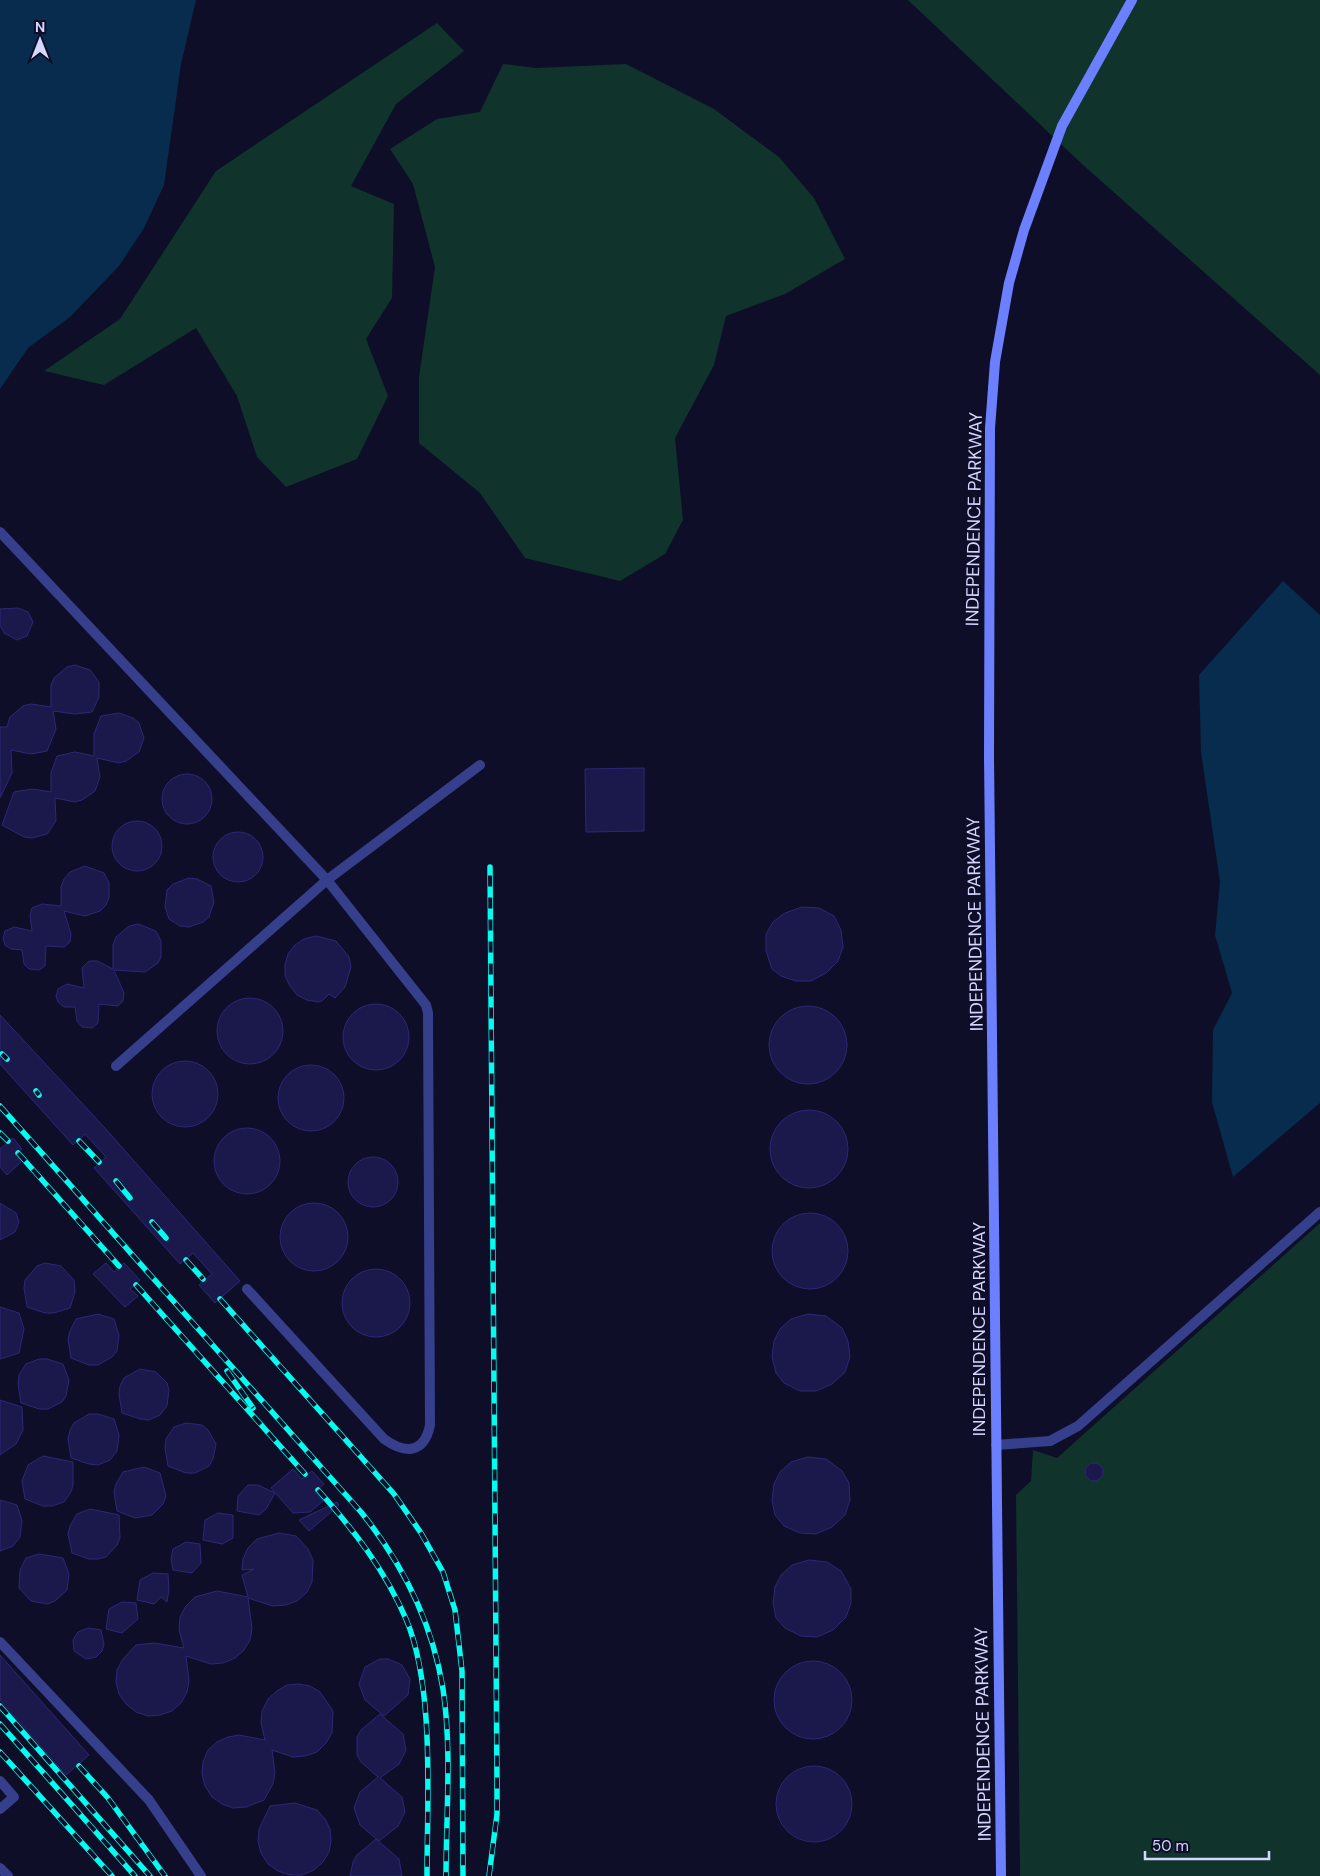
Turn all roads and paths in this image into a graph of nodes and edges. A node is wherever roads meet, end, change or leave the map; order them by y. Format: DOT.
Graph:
graph roads {
  1 [pos="1132,0"];
  2 [pos="0,532"];
  3 [pos="480,765"];
  4 [pos="327,880"];
  5 [pos="116,1066"];
  6 [pos="1320,1212"];
  7 [pos="247,1289"];
  8 [pos="996,1445"];
  9 [pos="0,1642"];
  10 [pos="0,1782"];
  11 [pos="0,1808"];
  12 [pos="0,1868"];
  13 [pos="8,1876"];
  14 [pos="201,1876"];
  15 [pos="1001,1876"];
  1 -- 8 [label="main road, INDEPENDENCE PARKWAY"];
  2 -- 4 [label="street"];
  3 -- 4 [label="street"];
  4 -- 5 [label="street"];
  4 -- 7 [label="street"];
  6 -- 8 [label="street"];
  8 -- 15 [label="main road, INDEPENDENCE PARKWAY"];
  9 -- 14 [label="street"];
  10 -- 11 [label="street"];
  12 -- 13 [label="street"];
}
